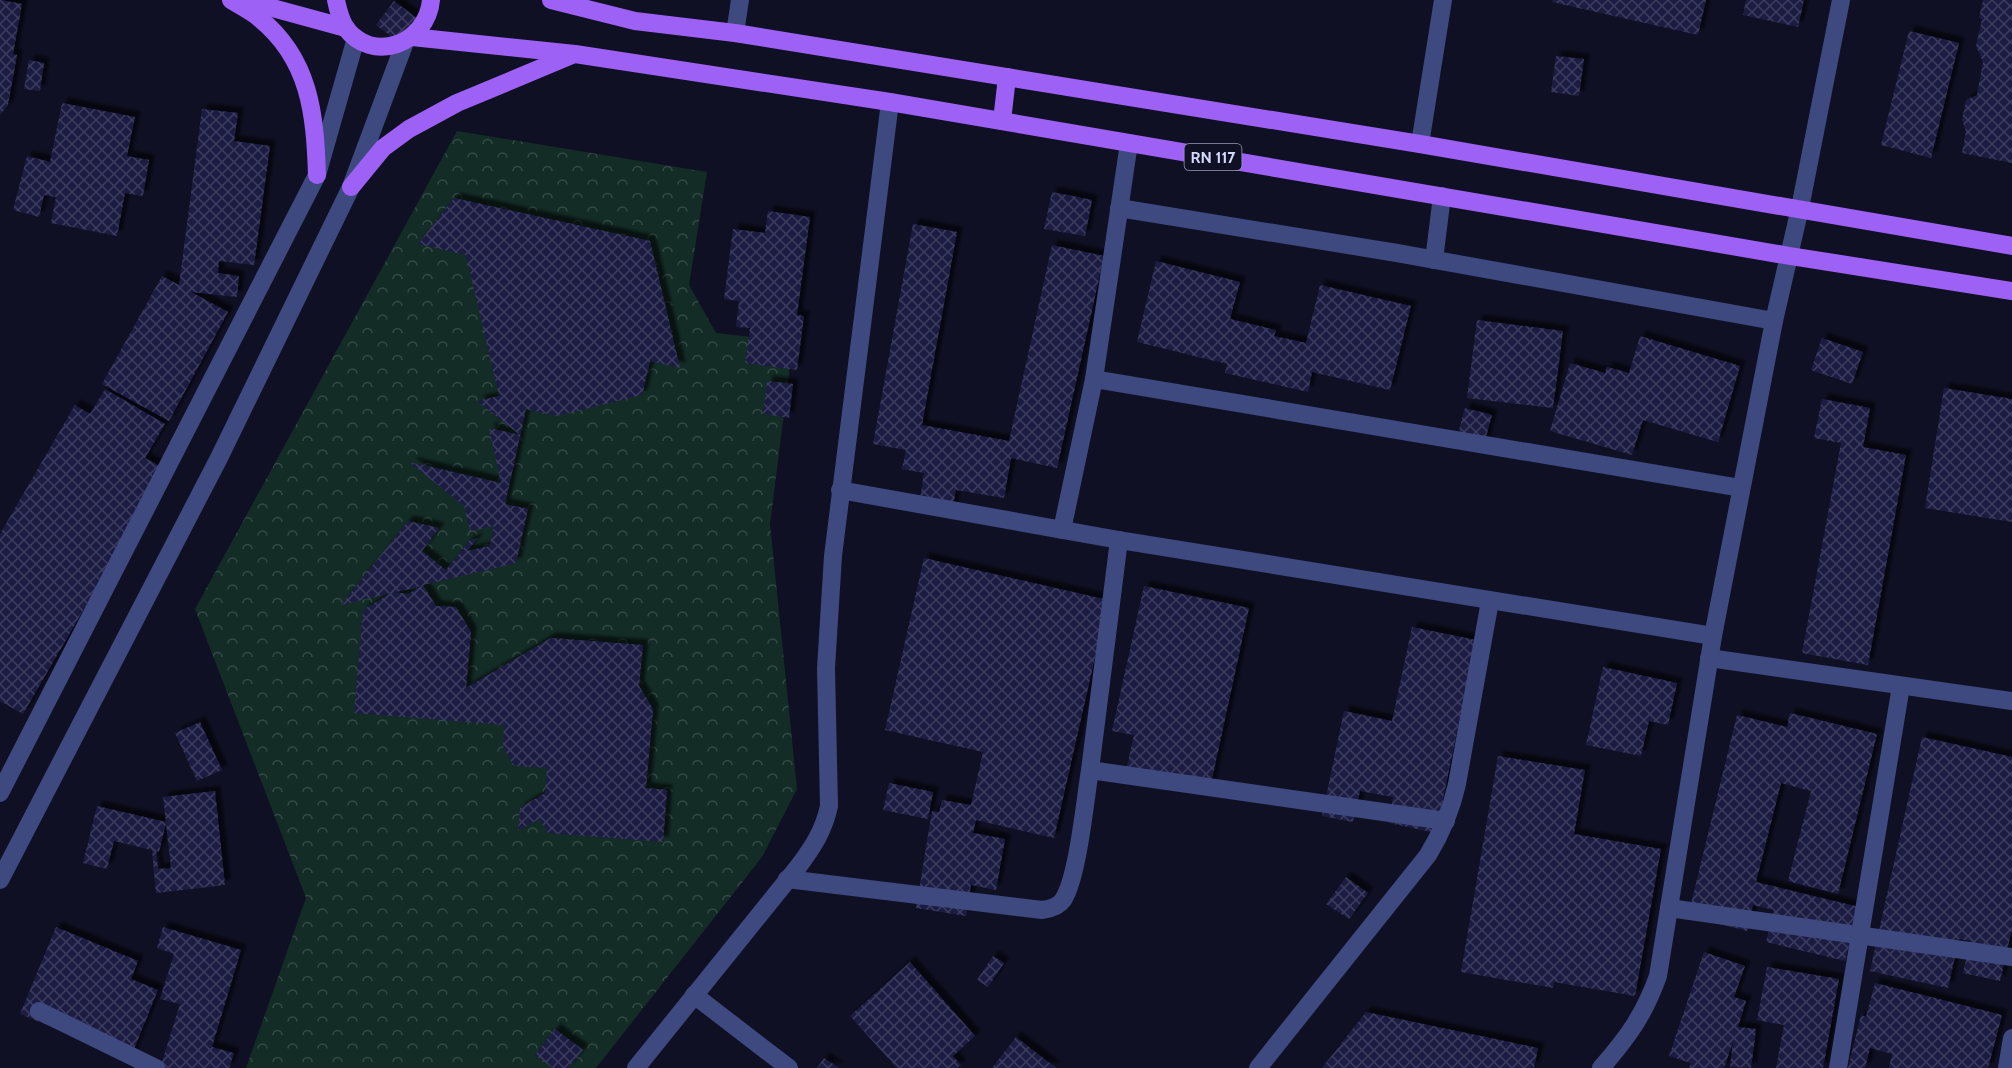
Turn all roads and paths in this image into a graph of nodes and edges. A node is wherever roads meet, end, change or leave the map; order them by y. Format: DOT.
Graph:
graph roads {
  1 [pos="231,0"];
  2 [pos="241,0"];
  3 [pos="336,0"];
  4 [pos="431,0"];
  5 [pos="551,0"];
  6 [pos="740,0"];
  7 [pos="1443,0"];
  8 [pos="1841,0"];
  9 [pos="351,33"];
  10 [pos="735,33"];
  11 [pos="409,39"];
  12 [pos="574,54"];
  13 [pos="1007,77"];
  14 [pos="890,102"];
  15 [pos="1002,121"];
  16 [pos="1129,143"];
  17 [pos="1420,144"];
  18 [pos="317,175"];
  19 [pos="351,187"];
  20 [pos="1442,196"];
  21 [pos="1119,208"];
  22 [pos="1800,208"];
  23 [pos="2012,246"];
  24 [pos="1790,256"];
  25 [pos="1434,260"];
  26 [pos="2012,291"];
  27 [pos="1774,321"];
  28 [pos="1094,379"];
  29 [pos="1741,488"];
  30 [pos="840,490"];
  31 [pos="1062,530"];
  32 [pos="1119,540"];
  33 [pos="1490,601"];
  34 [pos="1713,636"];
  35 [pos="1709,658"];
  36 [pos="1901,686"];
  37 [pos="2012,701"];
  38 [pos="1090,770"];
  39 [pos="0,793"];
  40 [pos="1446,821"];
  41 [pos="787,879"];
  42 [pos="0,880"];
  43 [pos="1669,908"];
  44 [pos="1860,936"];
  45 [pos="2012,957"];
  46 [pos="694,996"];
  47 [pos="39,1011"];
  48 [pos="2012,1038"];
  49 [pos="156,1068"];
  50 [pos="636,1068"];
  51 [pos="789,1068"];
  52 [pos="1258,1068"];
  53 [pos="1601,1068"];
  54 [pos="1839,1068"];
  55 [pos="2007,1068"];
  1 -- 18 [label="main road"];
  2 -- 9 [label="main road"];
  3 -- 9 [label="main road"];
  4 -- 11 [label="main road"];
  5 -- 10 [label="main road"];
  6 -- 10 [label="street"];
  7 -- 17 [label="street"];
  8 -- 22 [label="street"];
  9 -- 11 [label="main road"];
  9 -- 18 [label="street"];
  10 -- 13 [label="main road"];
  11 -- 12 [label="main road, RN 117"];
  11 -- 19 [label="street"];
  12 -- 14 [label="main road, RN 117"];
  12 -- 19 [label="main road"];
  13 -- 15 [label="main road"];
  13 -- 17 [label="main road"];
  14 -- 15 [label="main road, RN 117"];
  14 -- 30 [label="street"];
  15 -- 16 [label="main road, RN 117"];
  16 -- 20 [label="main road, RN 117"];
  16 -- 21 [label="street"];
  17 -- 22 [label="main road"];
  18 -- 39 [label="street"];
  19 -- 42 [label="street"];
  20 -- 24 [label="main road, RN 117"];
  20 -- 25 [label="street"];
  21 -- 25 [label="street"];
  21 -- 28 [label="street"];
  22 -- 23 [label="main road"];
  22 -- 24 [label="street"];
  24 -- 26 [label="main road, RN 117"];
  24 -- 27 [label="street"];
  25 -- 27 [label="street"];
  27 -- 29 [label="street"];
  28 -- 29 [label="street"];
  28 -- 31 [label="street"];
  29 -- 34 [label="street"];
  30 -- 31 [label="street"];
  30 -- 41 [label="street"];
  31 -- 32 [label="street"];
  32 -- 33 [label="street"];
  32 -- 38 [label="street"];
  33 -- 34 [label="street"];
  33 -- 40 [label="street"];
  34 -- 35 [label="street"];
  35 -- 36 [label="street"];
  35 -- 43 [label="street"];
  36 -- 37 [label="street"];
  36 -- 44 [label="street"];
  38 -- 40 [label="street"];
  38 -- 41 [label="street"];
  40 -- 52 [label="street"];
  41 -- 46 [label="street"];
  43 -- 44 [label="street"];
  43 -- 53 [label="street"];
  44 -- 45 [label="street"];
  44 -- 54 [label="street"];
  46 -- 50 [label="street"];
  46 -- 51 [label="street"];
  47 -- 49 [label="street"];
  48 -- 55 [label="street"];
}
